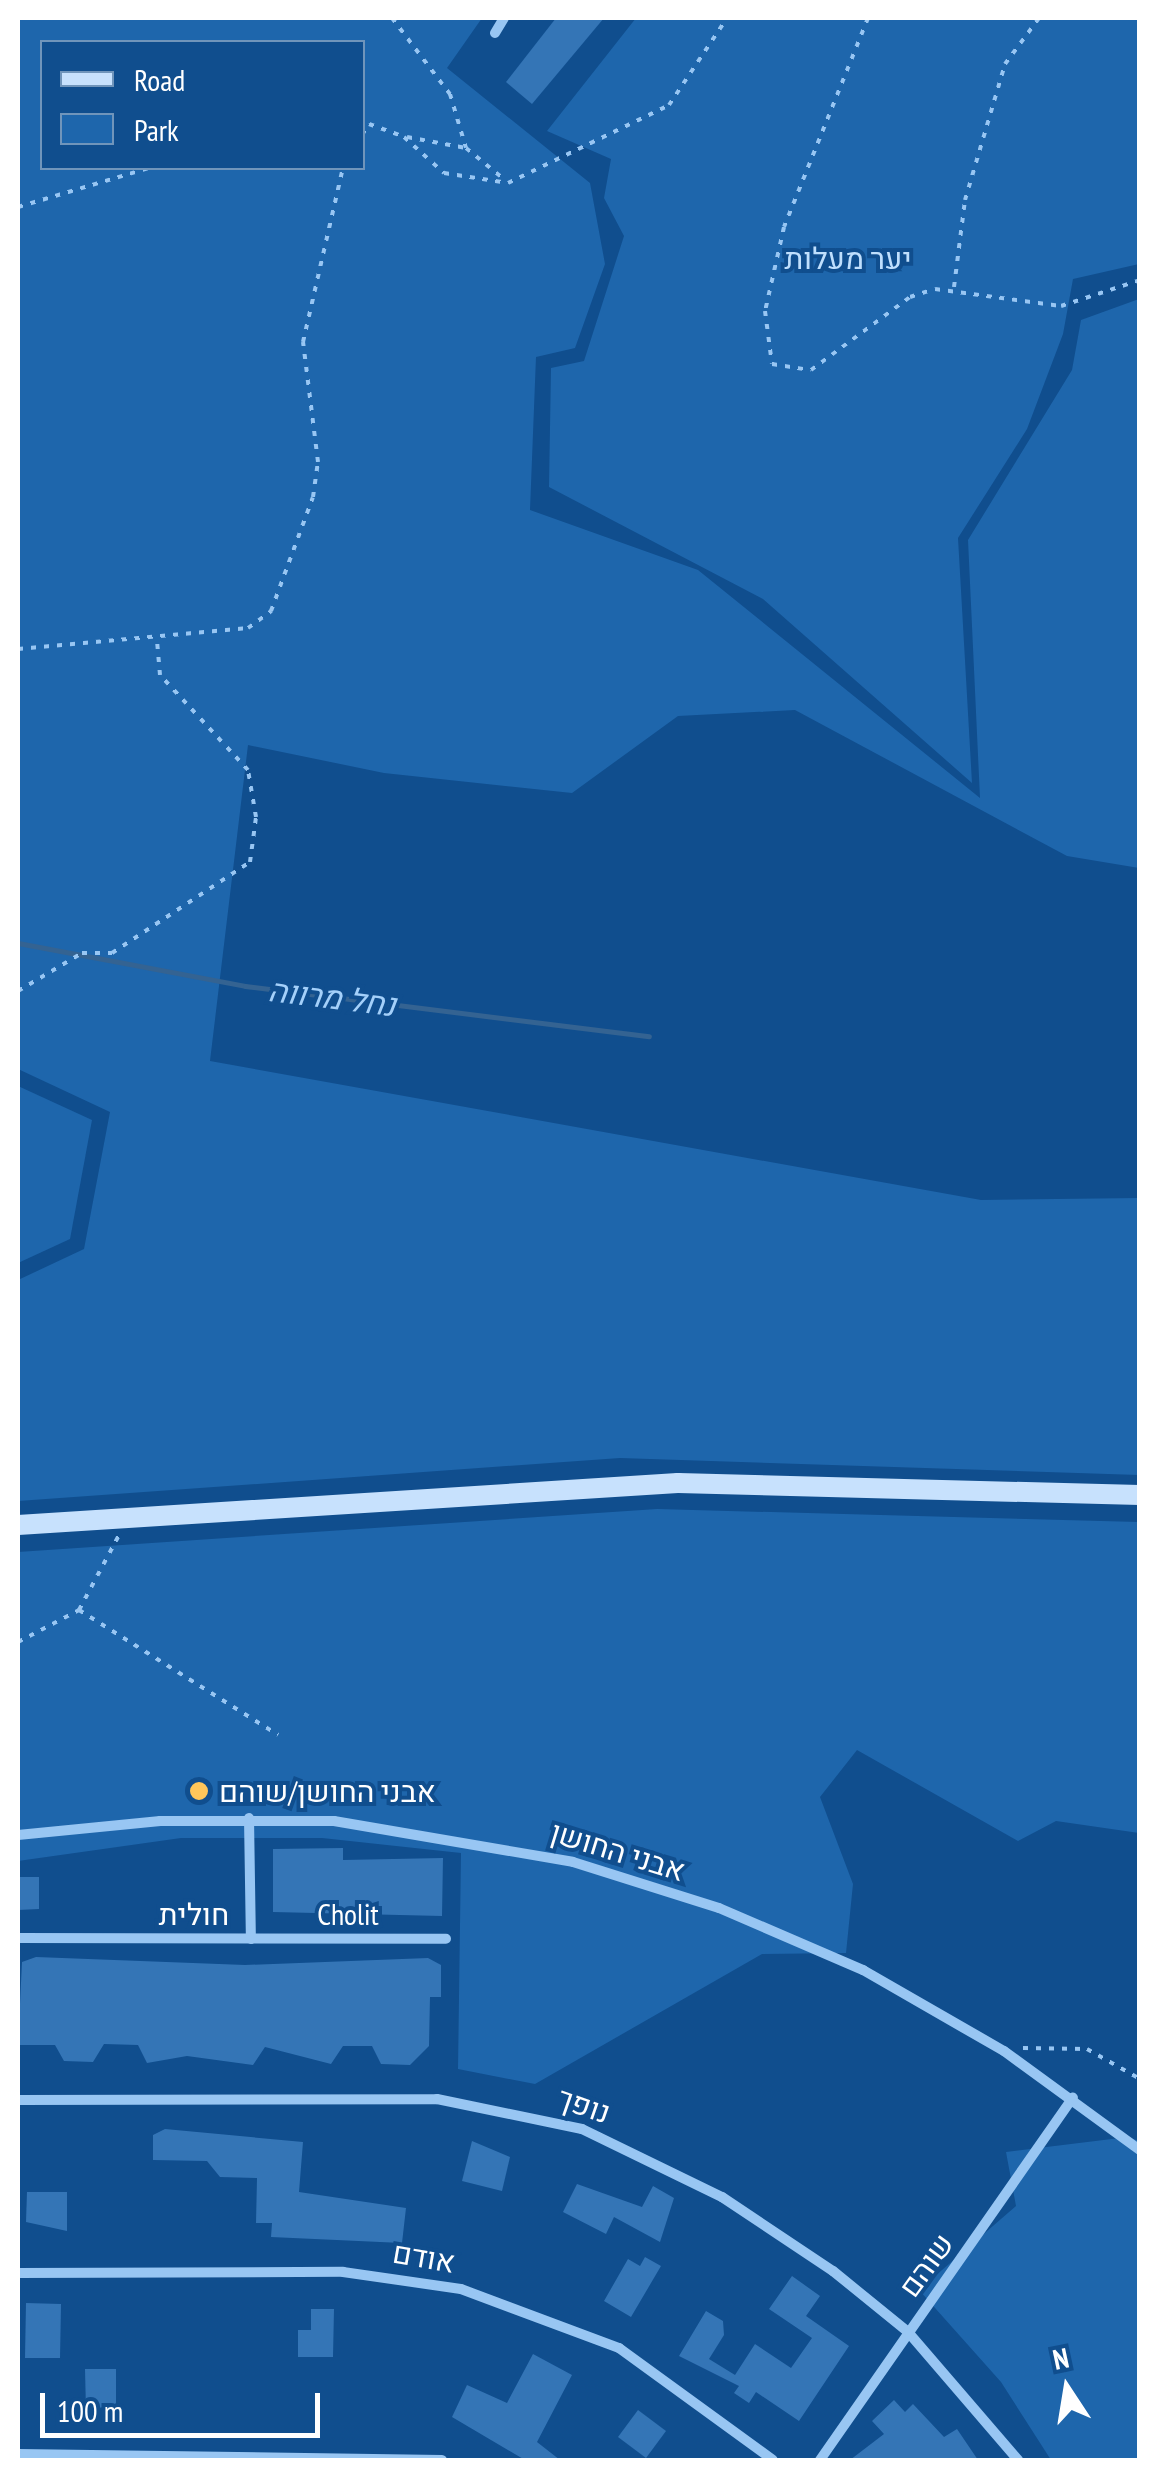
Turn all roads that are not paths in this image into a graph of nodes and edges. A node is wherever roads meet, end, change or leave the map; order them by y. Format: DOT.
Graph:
graph roads {
  1 [pos="504,18"];
  2 [pos="495,33"];
  3 [pos="1140,1495"];
  4 [pos="18,1525"];
  5 [pos="249,1818"];
  6 [pos="18,1835"];
  7 [pos="18,1938"];
  8 [pos="251,1939"];
  9 [pos="446,1939"];
  10 [pos="1073,2098"];
  11 [pos="18,2100"];
  12 [pos="1140,2150"];
  13 [pos="18,2273"];
  14 [pos="908,2332"];
  15 [pos="18,2454"];
  16 [pos="363,2457"];
  17 [pos="442,2460"];
  18 [pos="773,2460"];
  19 [pos="820,2460"];
  20 [pos="1018,2460"];
  1 -- 2 [label="street"];
  3 -- 4 [label="main road"];
  5 -- 6 [label="street, אבני החושן"];
  5 -- 8 [label="street, חולית"];
  5 -- 10 [label="street, אבני החושן"];
  7 -- 8 [label="street, חולית"];
  8 -- 9 [label="street, Cholit"];
  10 -- 12 [label="street, אבני החושן"];
  10 -- 14 [label="street, שוהם"];
  11 -- 14 [label="street, נופך"];
  13 -- 18 [label="street, אודם"];
  14 -- 19 [label="street, שוהם"];
  14 -- 20 [label="street, נופך"];
  15 -- 16 [label="street"];
  16 -- 17 [label="street"];
}
